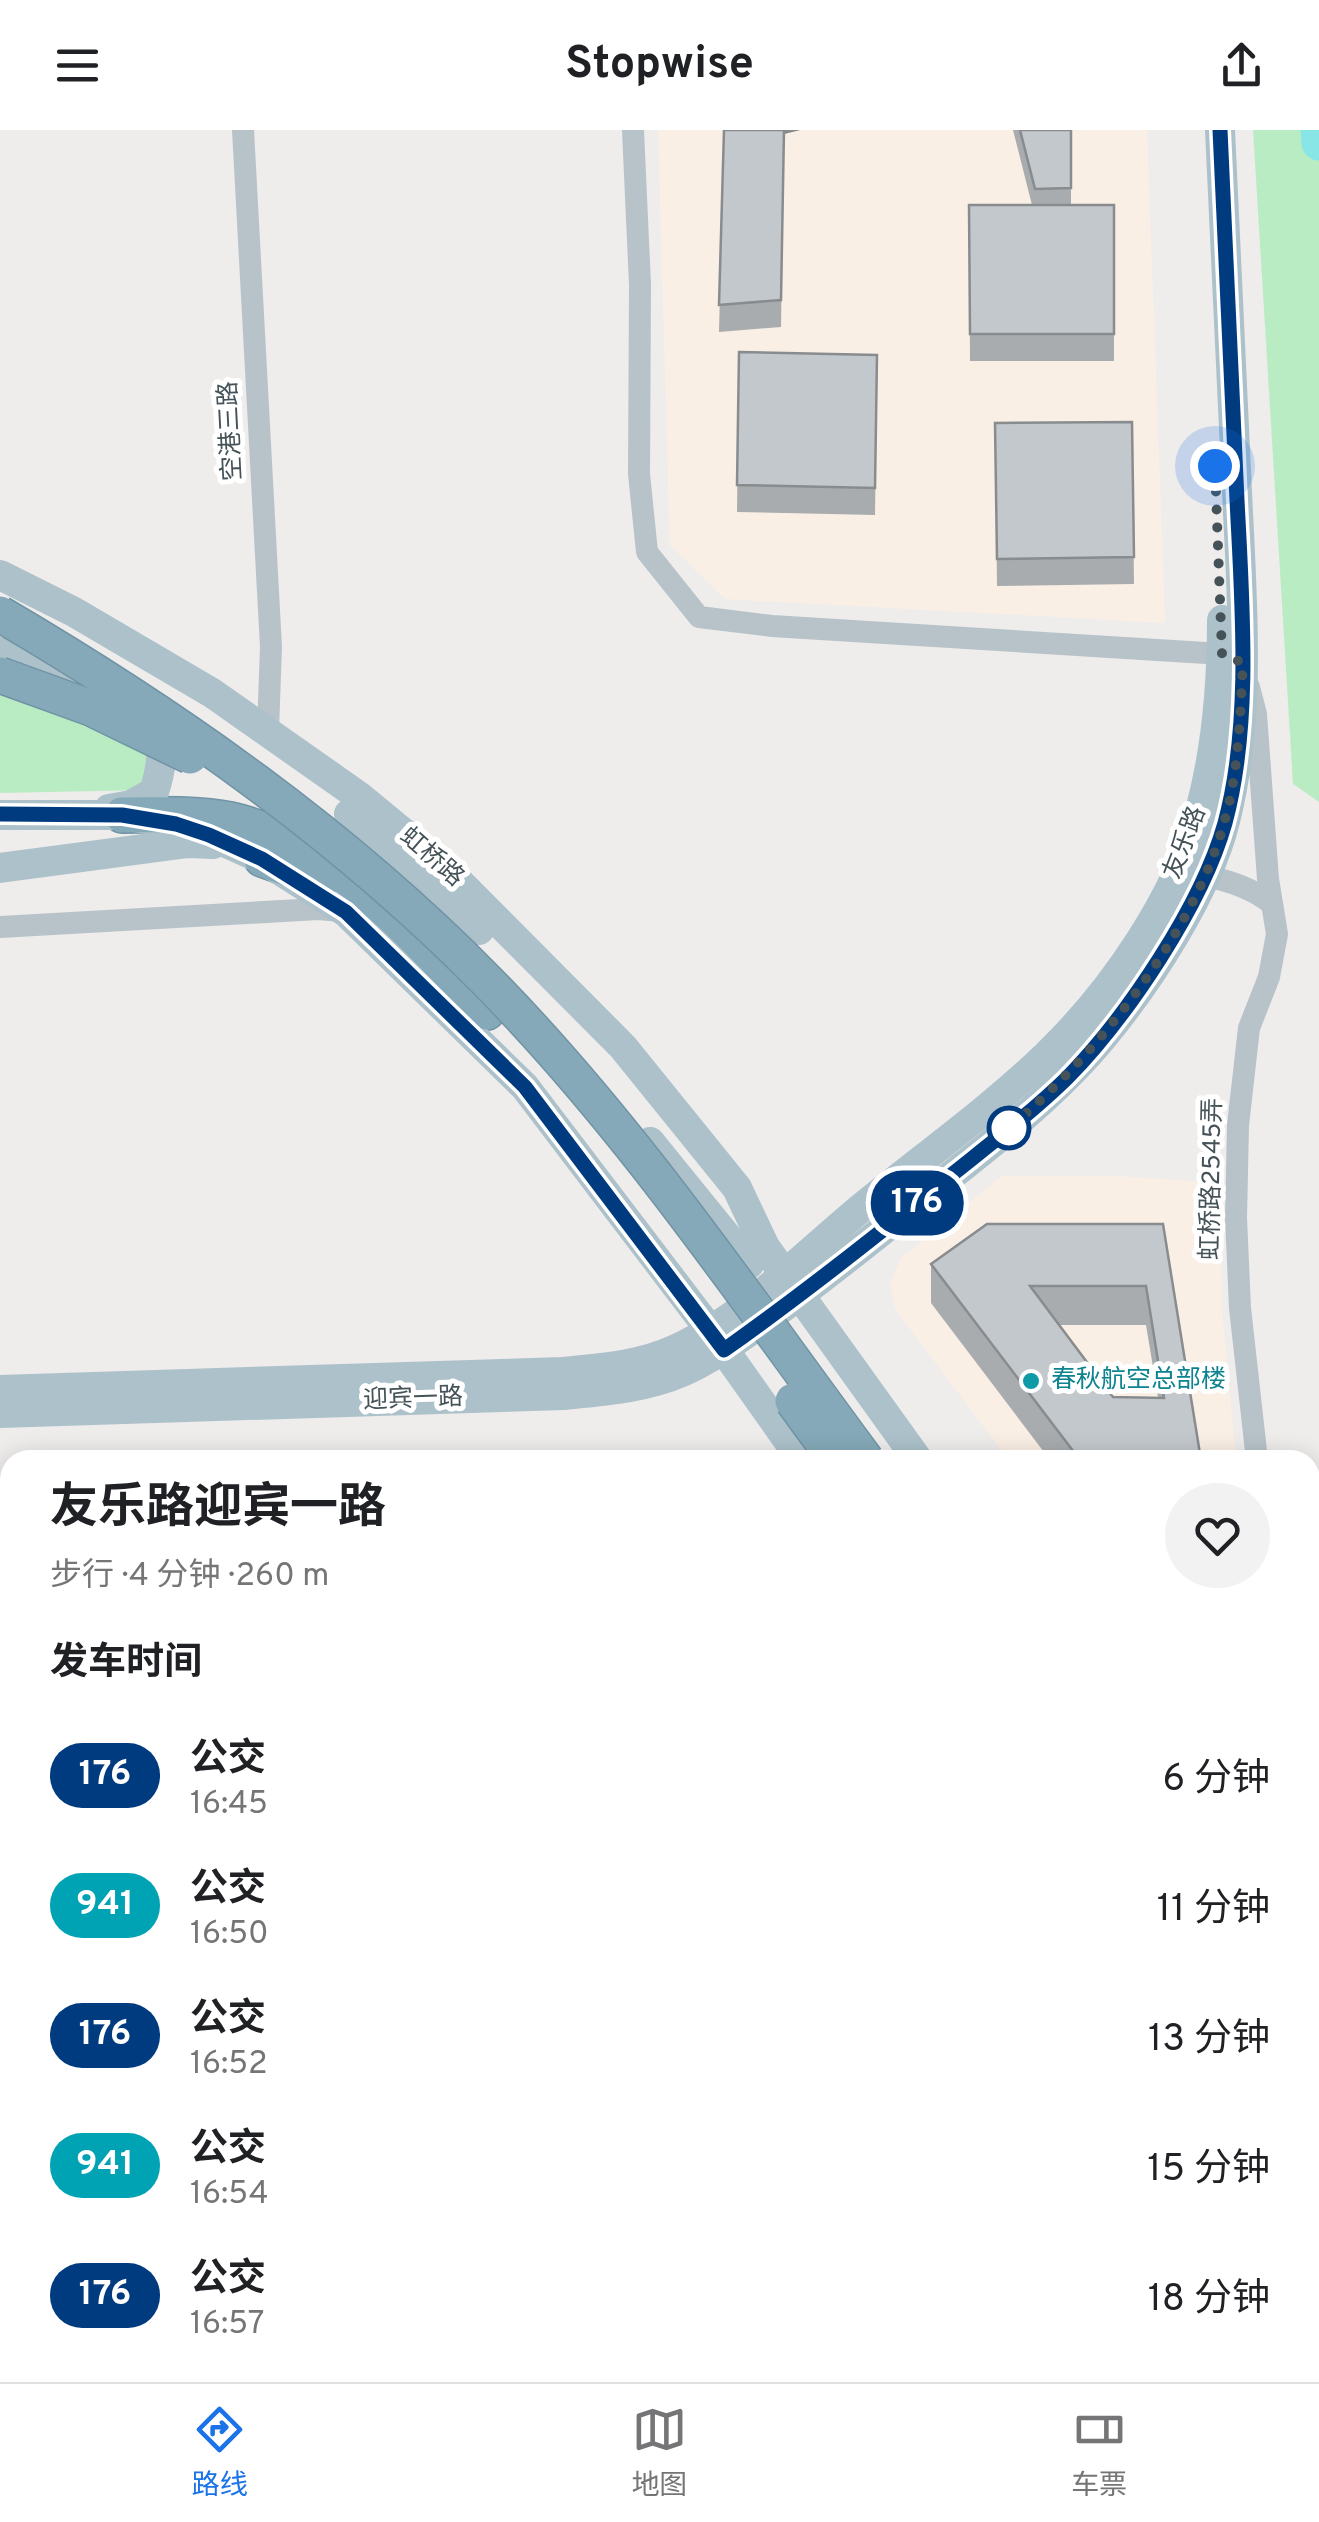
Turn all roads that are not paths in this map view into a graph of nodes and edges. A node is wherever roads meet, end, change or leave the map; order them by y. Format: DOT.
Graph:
graph roads {
  1 [pos="243,130"];
  2 [pos="633,130"];
  3 [pos="1200,130"];
  4 [pos="1220,130"];
  5 [pos="0,575"];
  6 [pos="0,595"];
  7 [pos="0,614"];
  8 [pos="0,630"];
  9 [pos="0,652"];
  10 [pos="1232,658"];
  11 [pos="0,675"];
  12 [pos="125,695"];
  13 [pos="268,730"];
  14 [pos="0,814"];
  15 [pos="71,815"];
  16 [pos="0,832"];
  17 [pos="122,833"];
  18 [pos="0,849"];
  19 [pos="251,854"];
  20 [pos="0,868"];
  21 [pos="367,870"];
  22 [pos="1191,874"];
  23 [pos="0,883"];
  24 [pos="1271,903"];
  25 [pos="346,912"];
  26 [pos="0,927"];
  27 [pos="413,936"];
  28 [pos="757,1256"];
  29 [pos="792,1284"];
  30 [pos="717,1340"];
  31 [pos="0,1390"];
  32 [pos="0,1413"];
  33 [pos="795,1450"];
  34 [pos="829,1450"];
  35 [pos="859,1450"];
  36 [pos="911,1450"];
  37 [pos="1256,1450"];
  1 -- 13 [label="street, 空港三路"];
  2 -- 10 [label="street"];
  3 -- 10 [label="main road, 友乐路"];
  4 -- 10 [label="main road, 友乐路"];
  5 -- 13 [label="main road, 虹桥路"];
  6 -- 28 [label="main road, 虹桥路"];
  7 -- 21 [label="highway, bridge"];
  8 -- 12 [label="main road"];
  9 -- 12 [label="main road"];
  10 -- 22 [label="main road, 友乐路"];
  10 -- 24 [label="street, 虹桥路2545弄"];
  11 -- 21 [label="highway, bridge"];
  12 -- 15 [label="main road"];
  12 -- 28 [label="main road"];
  13 -- 28 [label="main road, 虹桥路"];
  14 -- 15 [label="main road"];
  15 -- 17 [label="main road"];
  16 -- 17 [label="main road"];
  17 -- 18 [label="main road"];
  17 -- 19 [label="main road"];
  17 -- 20 [label="main road"];
  17 -- 23 [label="street"];
  17 -- 27 [label="highway"];
  19 -- 25 [label="main road"];
  19 -- 27 [label="highway"];
  21 -- 35 [label="highway, bridge"];
  22 -- 24 [label="street"];
  22 -- 29 [label="main road, 友乐路"];
  24 -- 37 [label="street, 虹桥路2545弄"];
  25 -- 26 [label="street"];
  25 -- 30 [label="main road"];
  27 -- 34 [label="highway, bridge"];
  28 -- 29 [label="main road, 虹桥路"];
  29 -- 30 [label="main road, 迎宾一路"];
  29 -- 36 [label="main road, 虹桥路"];
  30 -- 31 [label="main road, 迎宾一路"];
  30 -- 32 [label="main road, 迎宾一路"];
  30 -- 33 [label="main road"];
}
